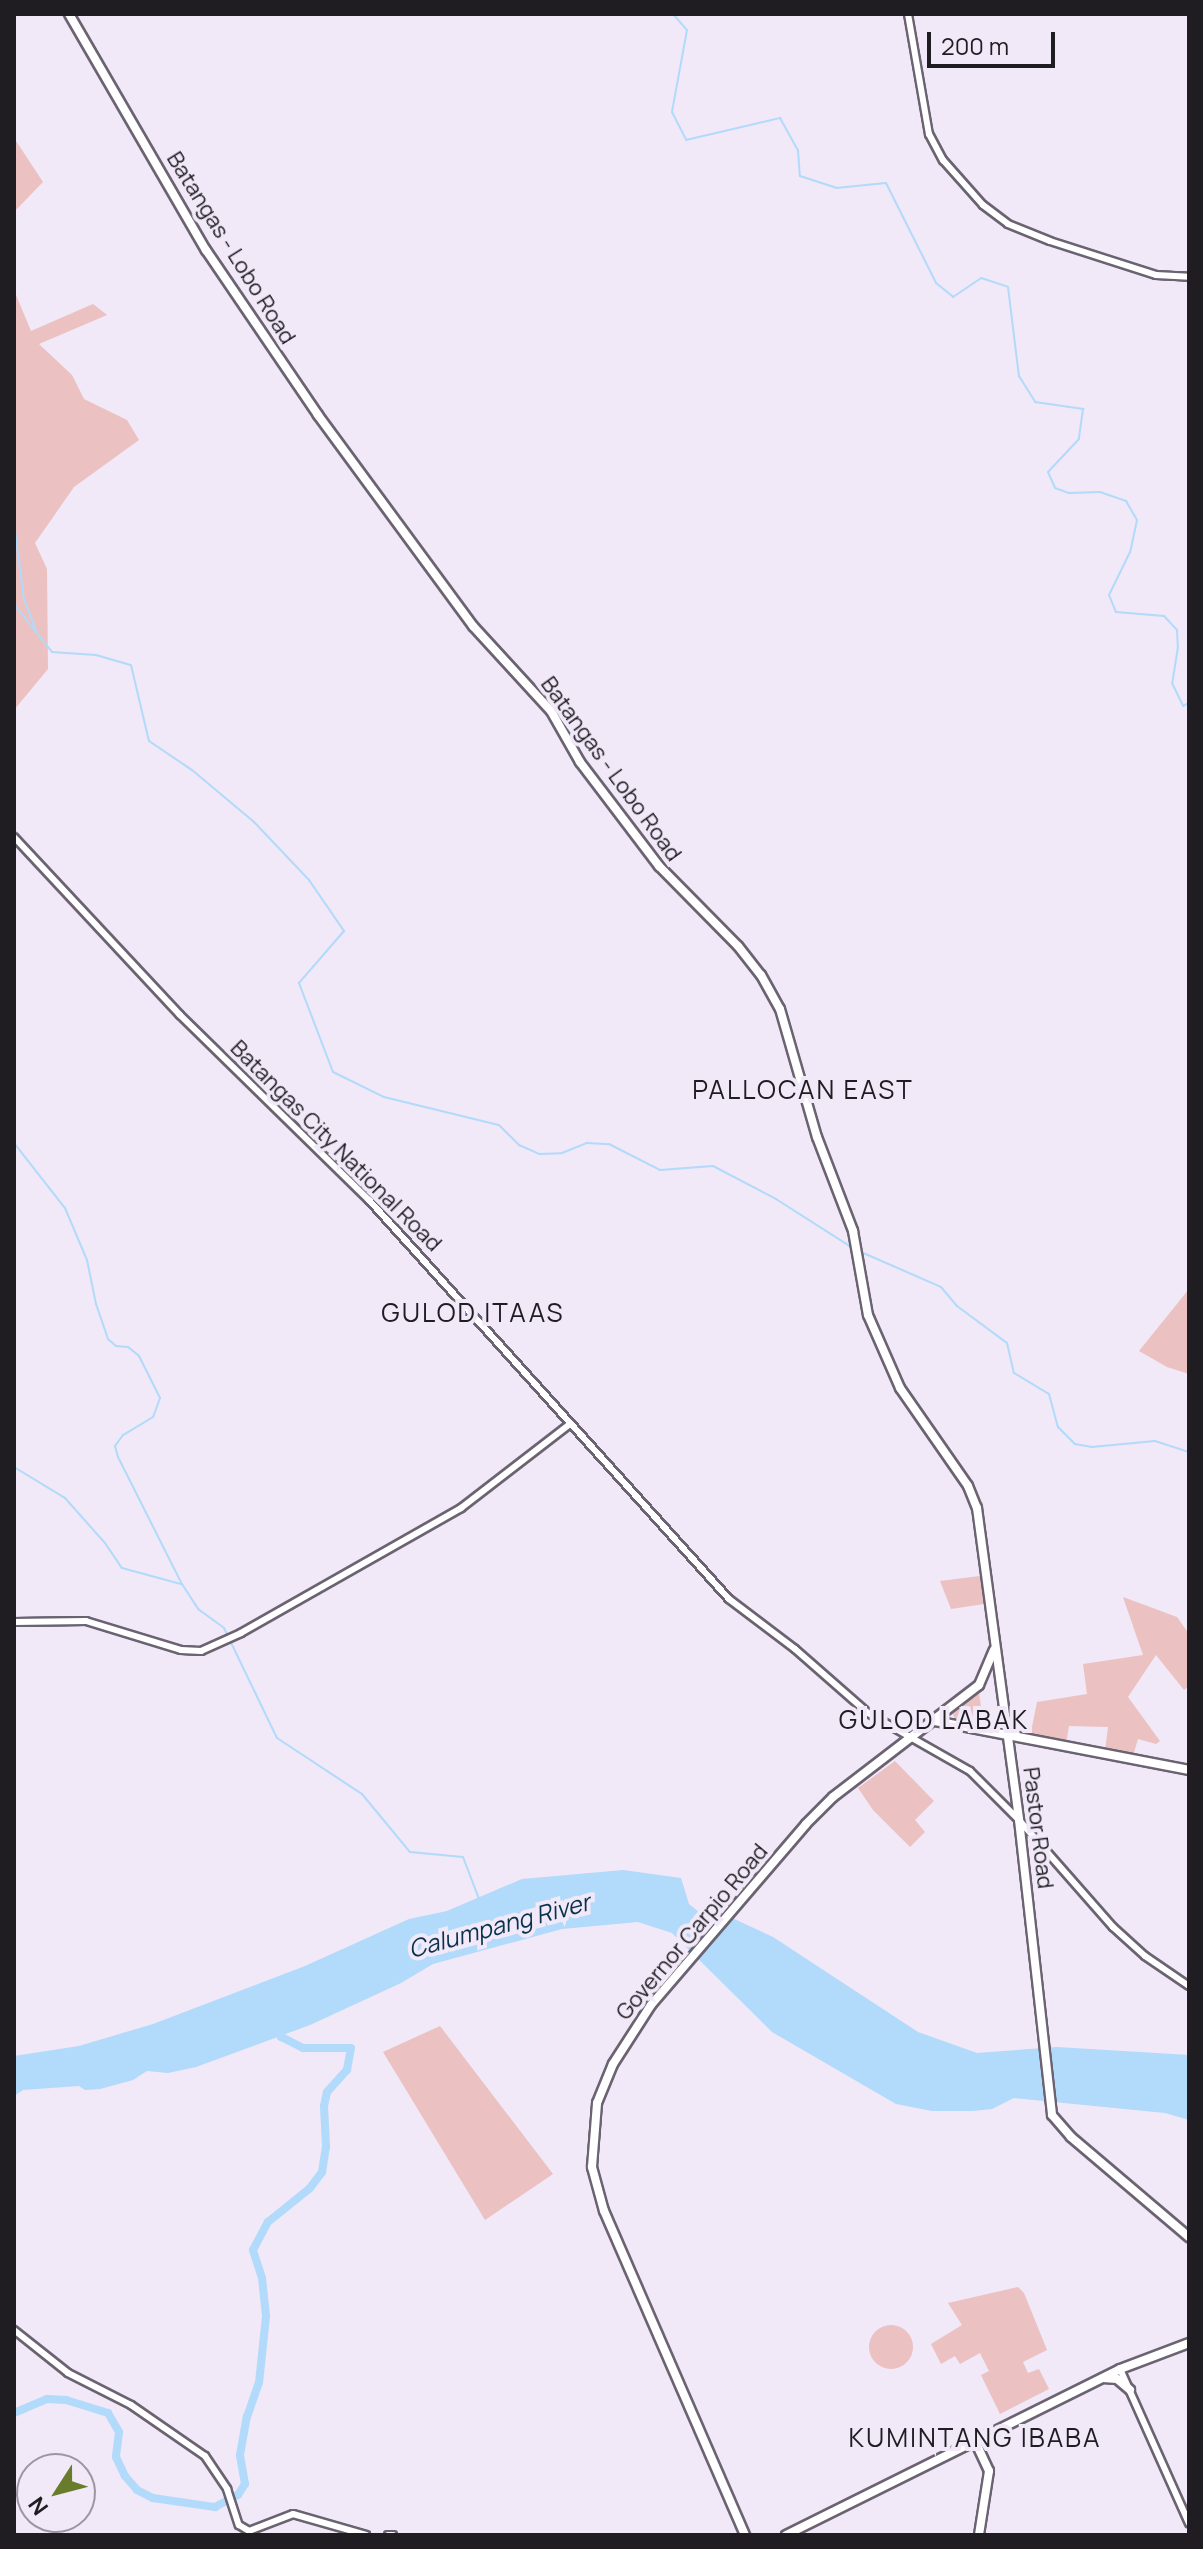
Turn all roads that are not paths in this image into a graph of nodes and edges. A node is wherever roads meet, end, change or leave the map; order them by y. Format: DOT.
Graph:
graph roads {
  1 [pos="69,14"];
  2 [pos="908,14"];
  3 [pos="1189,277"];
  4 [pos="14,837"];
  5 [pos="570,1424"];
  6 [pos="14,1622"];
  7 [pos="995,1649"];
  8 [pos="935,1721"];
  9 [pos="912,1738"];
  10 [pos="1009,1738"];
  11 [pos="1189,1770"];
  12 [pos="1019,1820"];
  13 [pos="1189,1986"];
  14 [pos="1189,2237"];
  15 [pos="14,2330"];
  16 [pos="1189,2343"];
  17 [pos="1120,2369"];
  18 [pos="1102,2378"];
  19 [pos="1130,2390"];
  20 [pos="975,2441"];
  21 [pos="1189,2523"];
  22 [pos="366,2535"];
  23 [pos="745,2535"];
  24 [pos="786,2535"];
  25 [pos="979,2535"];
  1 -- 7 [label="main road, Batangas - Lobo Road"];
  2 -- 3 [label="street"];
  4 -- 5 [label="street, Batangas City National Road"];
  5 -- 6 [label="street"];
  5 -- 9 [label="street, Batangas City National Road"];
  7 -- 8 [label="main road, Governor Carpio Road"];
  7 -- 10 [label="main road, Pastor Road"];
  8 -- 9 [label="main road, Governor Carpio Road"];
  8 -- 10 [label="main road"];
  9 -- 12 [label="street, Batangas City National Road"];
  9 -- 23 [label="main road, Governor Carpio Road"];
  10 -- 11 [label="main road"];
  10 -- 12 [label="main road, Pastor Road"];
  12 -- 13 [label="street, Batangas City National Road"];
  12 -- 14 [label="main road, Pastor Road"];
  15 -- 22 [label="street"];
  16 -- 17 [label="main road"];
  17 -- 18 [label="main road"];
  17 -- 19 [label="street"];
  18 -- 19 [label="main road"];
  18 -- 20 [label="main road"];
  19 -- 21 [label="street"];
  20 -- 24 [label="main road"];
  20 -- 25 [label="main road"];
}
